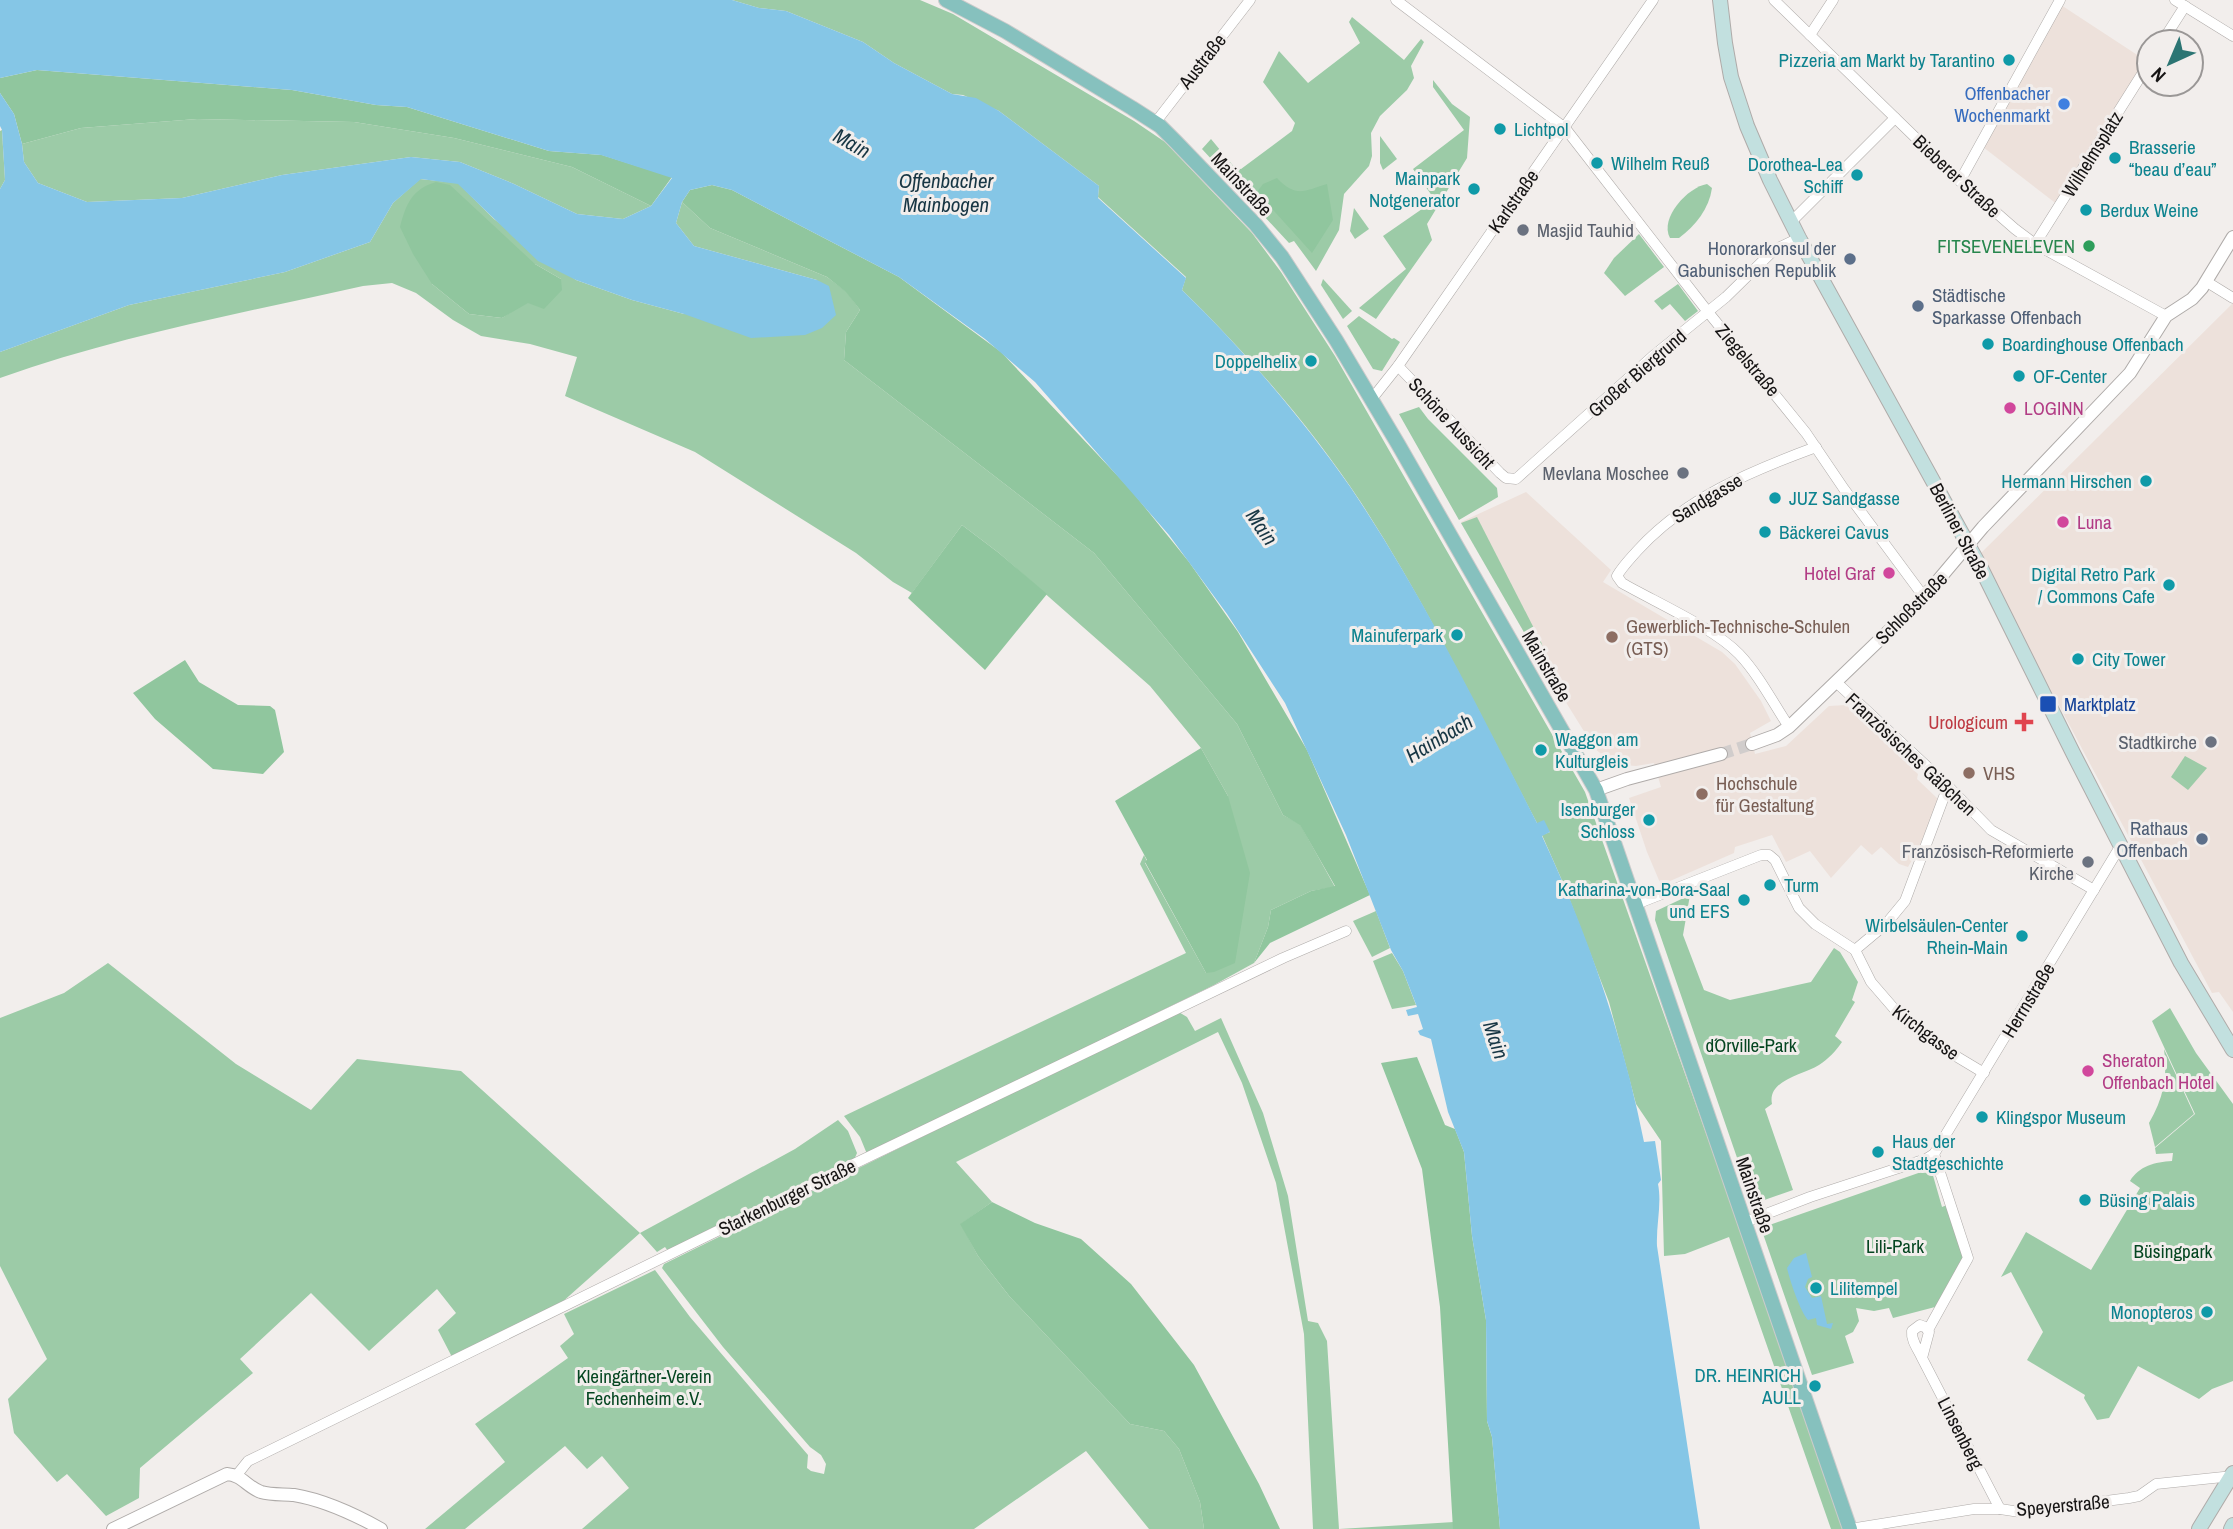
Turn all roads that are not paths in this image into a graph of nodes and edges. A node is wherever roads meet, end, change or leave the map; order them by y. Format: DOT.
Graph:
graph roads {
  1 [pos="946,0"];
  2 [pos="1250,0"];
  3 [pos="1396,0"];
  4 [pos="1653,0"];
  5 [pos="1720,0"];
  6 [pos="1774,0"];
  7 [pos="1833,0"];
  8 [pos="2060,0"];
  9 [pos="2175,0"];
  10 [pos="2185,6"];
  11 [pos="2171,28"];
  12 [pos="1810,36"];
  13 [pos="2233,36"];
  14 [pos="2135,85"];
  15 [pos="1895,118"];
  16 [pos="1155,123"];
  17 [pos="1565,128"];
  18 [pos="1960,181"];
  19 [pos="1791,222"];
  20 [pos="2233,237"];
  21 [pos="1799,238"];
  22 [pos="2035,244"];
  23 [pos="2207,282"];
  24 [pos="2233,298"];
  25 [pos="1708,313"];
  26 [pos="2166,316"];
  27 [pos="1398,366"];
  28 [pos="1371,400"];
  29 [pos="1816,447"];
  30 [pos="1506,478"];
  31 [pos="1969,545"];
  32 [pos="1924,597"];
  33 [pos="1836,682"];
  34 [pos="1789,727"];
  35 [pos="1752,744"];
  36 [pos="1721,754"];
  37 [pos="1948,786"];
  38 [pos="1596,790"];
  39 [pos="2121,845"];
  40 [pos="2094,890"];
  41 [pos="1634,905"];
  42 [pos="1346,931"];
  43 [pos="1854,950"];
  44 [pos="2233,1050"];
  45 [pos="1984,1073"];
  46 [pos="1934,1154"];
  47 [pos="1745,1222"];
  48 [pos="1928,1330"];
  49 [pos="1922,1358"];
  50 [pos="2232,1475"];
  51 [pos="236,1476"];
  52 [pos="2000,1509"];
  53 [pos="113,1529"];
  54 [pos="381,1529"];
  55 [pos="1850,1529"];
  56 [pos="2199,1529"];
  1 -- 16 [label="main road, Mainstraße"];
  2 -- 16 [label="street, Austraße"];
  3 -- 17 [label="street, Ziegelstraße"];
  4 -- 17 [label="street, Karlstraße"];
  5 -- 19 [label="main road, Berliner Straße"];
  6 -- 12 [label="street, Bieberer Straße"];
  7 -- 12 [label="street"];
  8 -- 18 [label="street"];
  9 -- 10 [label="street"];
  10 -- 11 [label="street"];
  10 -- 13 [label="street"];
  12 -- 15 [label="street, Bieberer Straße"];
  14 -- 22 [label="street, Wilhelmsplatz"];
  15 -- 18 [label="street, Bieberer Straße"];
  15 -- 19 [label="street"];
  16 -- 28 [label="main road, Mainstraße"];
  17 -- 25 [label="street, Ziegelstraße"];
  17 -- 27 [label="street, Karlstraße"];
  18 -- 22 [label="street, Bieberer Straße"];
  19 -- 21 [label="main road, Berliner Straße"];
  20 -- 23 [label="street"];
  21 -- 25 [label="street, Großer Biergrund"];
  21 -- 31 [label="main road, Berliner Straße"];
  22 -- 26 [label="street, Bieberer Straße"];
  23 -- 24 [label="street"];
  23 -- 26 [label="street"];
  25 -- 29 [label="street, Ziegelstraße"];
  25 -- 30 [label="street, Großer Biergrund"];
  26 -- 31 [label="street"];
  27 -- 28 [label="street, Karlstraße"];
  27 -- 30 [label="street, Schöne Aussicht"];
  28 -- 38 [label="main road, Mainstraße"];
  29 -- 32 [label="street, Ziegelstraße"];
  29 -- 34 [label="street, Sandgasse"];
  31 -- 32 [label="street, Schloßstraße"];
  31 -- 39 [label="main road, Berliner Straße"];
  32 -- 33 [label="street, Schloßstraße"];
  33 -- 34 [label="street, Schloßstraße"];
  33 -- 37 [label="street, Französisches Gäßchen"];
  34 -- 35 [label="street, Schloßstraße"];
  36 -- 38 [label="street"];
  37 -- 40 [label="street, Französisches Gäßchen"];
  37 -- 43 [label="street"];
  38 -- 41 [label="main road, Mainstraße"];
  39 -- 40 [label="street, Herrnstraße"];
  39 -- 44 [label="main road, Berliner Straße"];
  40 -- 45 [label="street, Herrnstraße"];
  41 -- 43 [label="street, Kirchgasse"];
  41 -- 47 [label="main road, Mainstraße"];
  42 -- 51 [label="street, Starkenburger Straße"];
  43 -- 45 [label="street, Kirchgasse"];
  45 -- 46 [label="street, Herrnstraße"];
  46 -- 47 [label="street"];
  46 -- 48 [label="street"];
  47 -- 55 [label="main road, Mainstraße"];
  48 -- 49 [label="street"];
  48 -- 49 [label="street, Linsenberg"];
  49 -- 52 [label="street, Linsenberg"];
  50 -- 52 [label="street, Speyerstraße"];
  50 -- 56 [label="main road"];
  51 -- 53 [label="street"];
  51 -- 54 [label="street"];
  52 -- 55 [label="street, Speyerstraße"];
}
